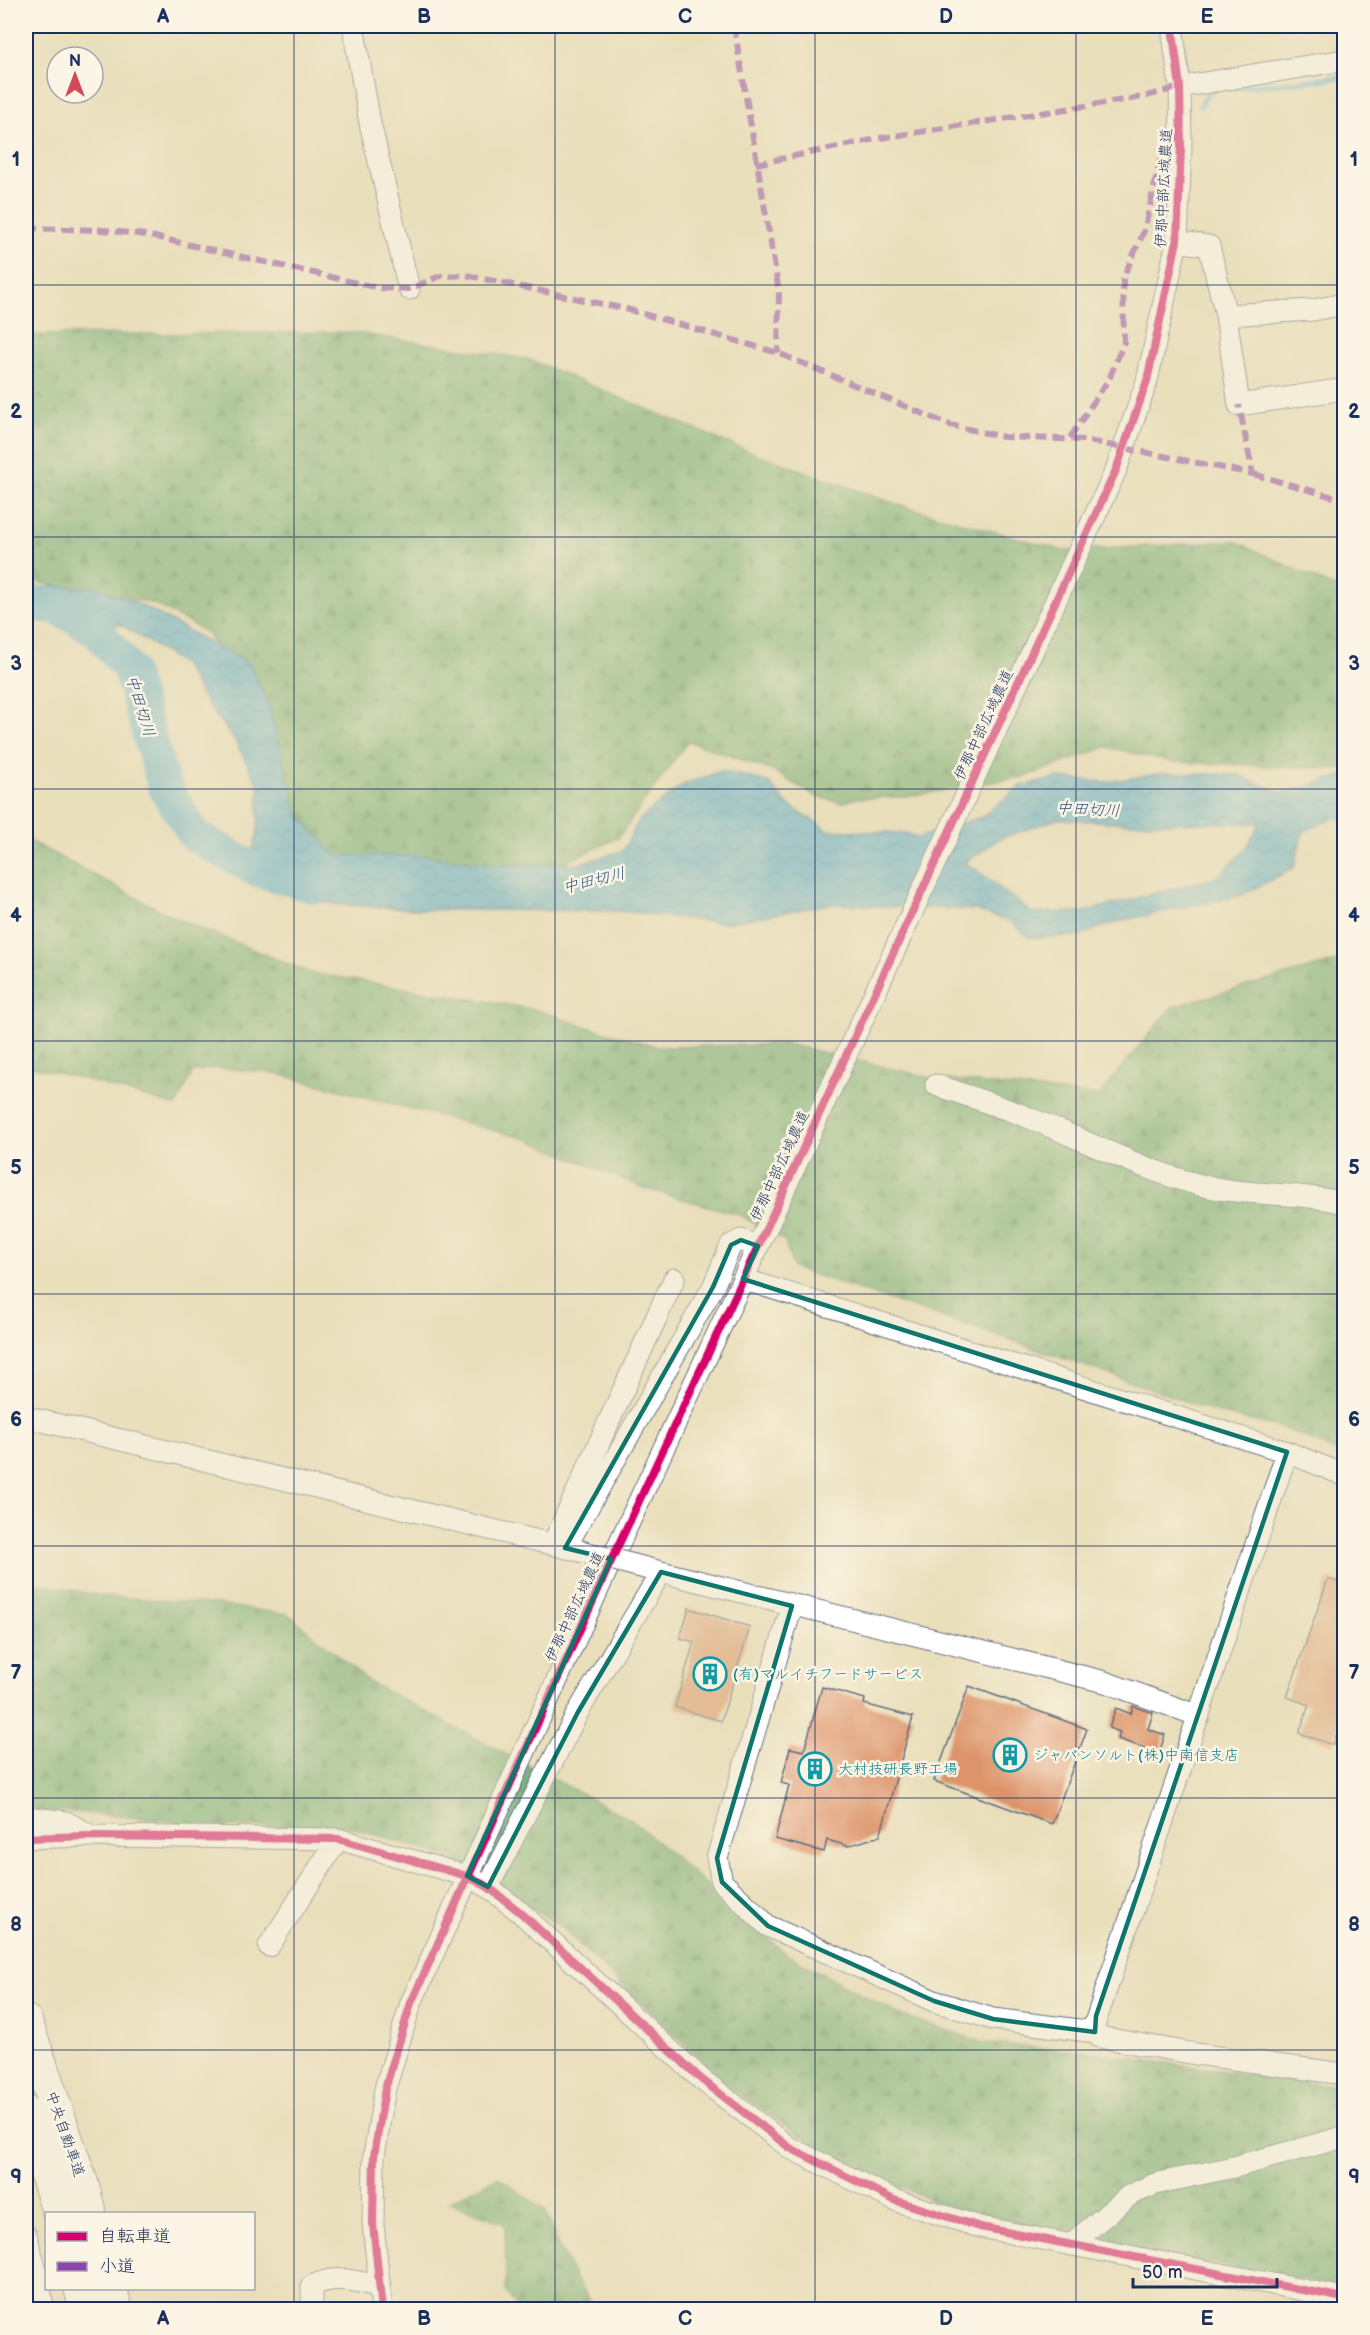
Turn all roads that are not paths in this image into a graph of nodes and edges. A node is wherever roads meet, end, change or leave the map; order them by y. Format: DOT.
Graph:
graph roads {
  1 [pos="353,26"];
  2 [pos="1172,26"];
  3 [pos="1344,60"];
  4 [pos="1180,87"];
  5 [pos="1177,241"];
  6 [pos="409,289"];
  7 [pos="1344,304"];
  8 [pos="1226,315"];
  9 [pos="1344,388"];
  10 [pos="936,1085"];
  11 [pos="1344,1203"];
  12 [pos="758,1246"];
  13 [pos="674,1279"];
  14 [pos="743,1279"];
  15 [pos="26,1417"];
  16 [pos="1287,1452"];
  17 [pos="1344,1475"];
  18 [pos="566,1548"];
  19 [pos="655,1570"];
  20 [pos="792,1606"];
  21 [pos="1199,1716"];
  22 [pos="26,1817"];
  23 [pos="90,1836"];
  24 [pos="26,1839"];
  25 [pos="338,1839"];
  26 [pos="467,1876"];
  27 [pos="488,1887"];
  28 [pos="269,1946"];
  29 [pos="26,2021"];
  30 [pos="1095,2032"];
  31 [pos="1344,2074"];
  32 [pos="26,2112"];
  33 [pos="1344,2137"];
  34 [pos="58,2212"];
  35 [pos="90,2212"];
  36 [pos="26,2235"];
  37 [pos="1070,2245"];
  38 [pos="80,2290"];
  39 [pos="111,2290"];
  40 [pos="1344,2298"];
  41 [pos="383,2303"];
  42 [pos="44,2310"];
  43 [pos="86,2310"];
  44 [pos="116,2310"];
  45 [pos="312,2310"];
  1 -- 6 [label="street"];
  2 -- 4 [label="street, 伊那中部広域農道"];
  3 -- 4 [label="street"];
  4 -- 5 [label="street, 伊那中部広域農道"];
  5 -- 8 [label="street"];
  5 -- 12 [label="street, 伊那中部広域農道"];
  7 -- 8 [label="street"];
  8 -- 9 [label="street"];
  10 -- 11 [label="street"];
  12 -- 14 [label="street, 伊那中部広域農道"];
  12 -- 18 [label="street"];
  13 -- 18 [label="street"];
  14 -- 16 [label="street"];
  14 -- 26 [label="street, 伊那中部広域農道"];
  15 -- 18 [label="street"];
  16 -- 17 [label="street"];
  16 -- 21 [label="street"];
  18 -- 19 [label="street, bridge"];
  19 -- 20 [label="street"];
  19 -- 27 [label="street"];
  20 -- 21 [label="street"];
  20 -- 30 [label="street"];
  21 -- 30 [label="street"];
  22 -- 23 [label="street"];
  23 -- 24 [label="street"];
  23 -- 25 [label="street"];
  25 -- 26 [label="street"];
  25 -- 28 [label="street"];
  26 -- 27 [label="street"];
  26 -- 41 [label="street, 伊那中部広域農道"];
  27 -- 37 [label="street"];
  29 -- 35 [label="highway, 中央自動車道"];
  30 -- 31 [label="street"];
  32 -- 34 [label="highway, 中央自動車道"];
  33 -- 37 [label="street"];
  36 -- 42 [label="street"];
  37 -- 40 [label="street"];
  38 -- 43 [label="highway"];
  39 -- 44 [label="highway"];
  41 -- 45 [label="street"];
}
